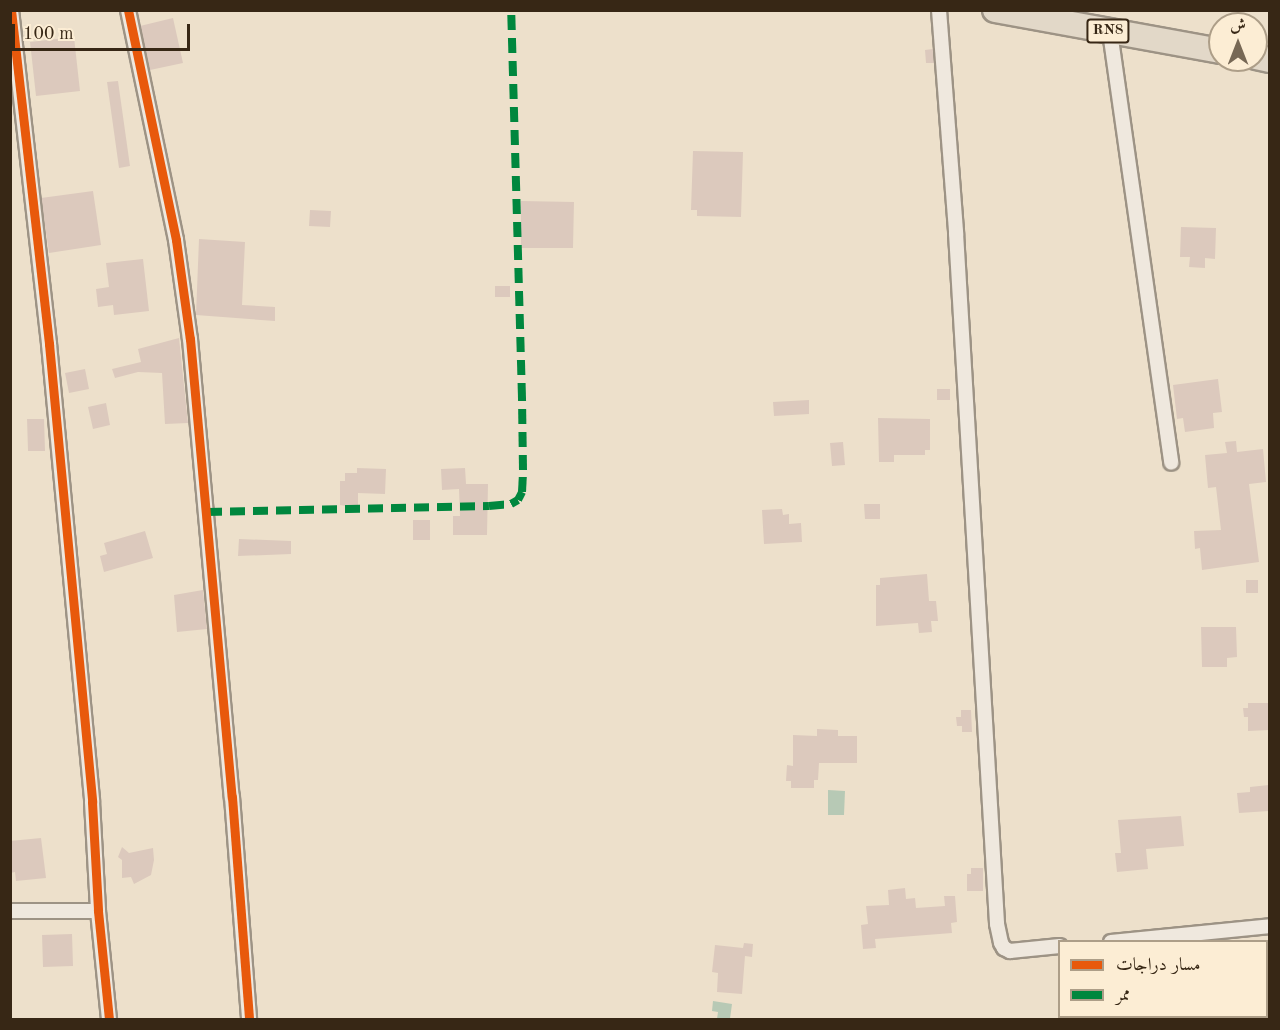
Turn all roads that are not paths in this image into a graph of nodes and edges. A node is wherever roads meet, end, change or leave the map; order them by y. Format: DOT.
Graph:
graph roads {
  1 [pos="11,10"];
  2 [pos="128,10"];
  3 [pos="939,10"];
  4 [pos="995,10"];
  5 [pos="1069,10"];
  6 [pos="1110,32"];
  7 [pos="1208,34"];
  8 [pos="1208,49"];
  9 [pos="1171,463"];
  10 [pos="10,911"];
  11 [pos="98,911"];
  12 [pos="1269,927"];
  13 [pos="1132,940"];
  14 [pos="1058,946"];
  15 [pos="109,1020"];
  16 [pos="249,1020"];
  1 -- 11 [label="street"];
  2 -- 16 [label="street"];
  3 -- 14 [label="street"];
  4 -- 6 [label="highway, RN8"];
  5 -- 7 [label="highway, RN8"];
  6 -- 8 [label="highway, RN8"];
  6 -- 9 [label="street"];
  10 -- 11 [label="street"];
  11 -- 15 [label="street"];
  12 -- 13 [label="street"];
}
